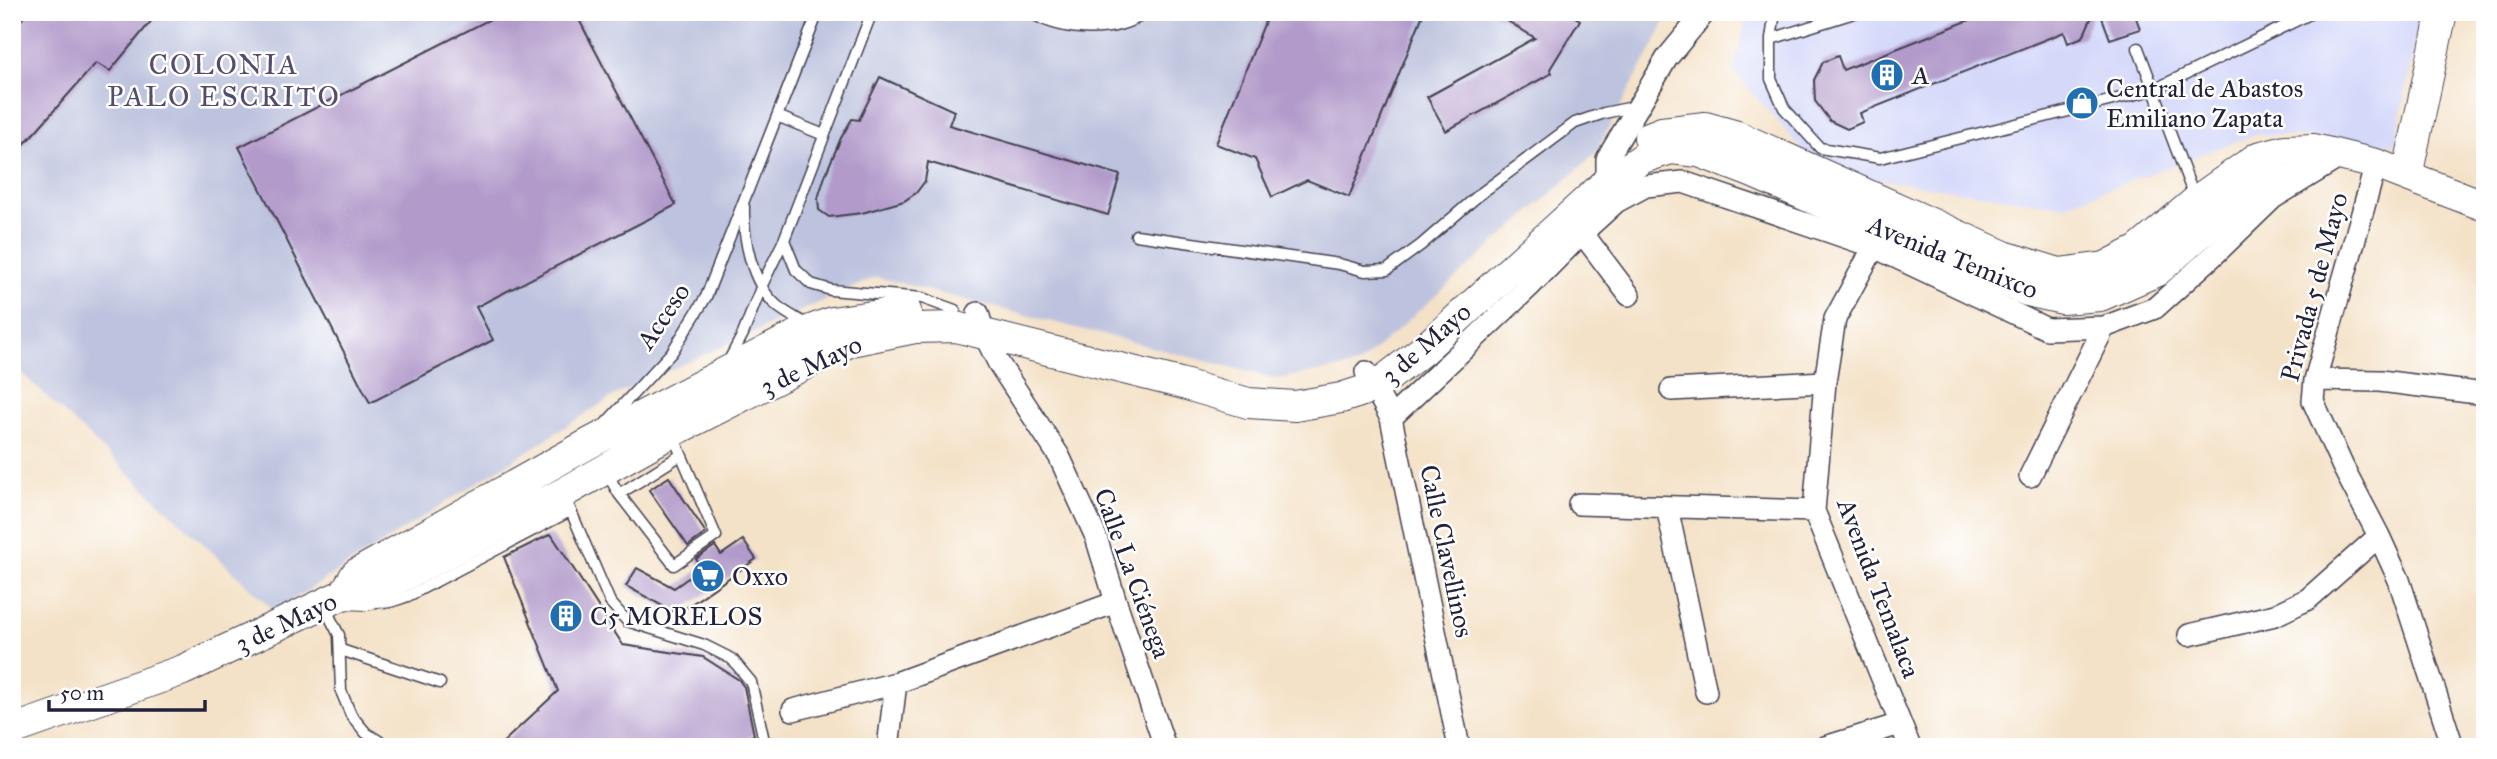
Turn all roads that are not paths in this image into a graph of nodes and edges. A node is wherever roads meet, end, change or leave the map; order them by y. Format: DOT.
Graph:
graph roads {
  1 [pos="818,12"];
  2 [pos="872,12"];
  3 [pos="1029,12"];
  4 [pos="1147,12"];
  5 [pos="1705,12"];
  6 [pos="1775,12"];
  7 [pos="1857,12"];
  8 [pos="2314,12"];
  9 [pos="2442,12"];
  10 [pos="1771,39"];
  11 [pos="2138,48"];
  12 [pos="2153,90"];
  13 [pos="1638,106"];
  14 [pos="777,116"];
  15 [pos="824,135"];
  16 [pos="1671,149"];
  17 [pos="2343,155"];
  18 [pos="2376,164"];
  19 [pos="2407,176"];
  20 [pos="1610,181"];
  21 [pos="745,197"];
  22 [pos="2483,207"];
  23 [pos="2202,213"];
  24 [pos="1575,224"];
  25 [pos="1136,235"];
  26 [pos="784,240"];
  27 [pos="1874,247"];
  28 [pos="762,285"];
  29 [pos="1629,295"];
  30 [pos="972,319"];
  31 [pos="2104,327"];
  32 [pos="829,337"];
  33 [pos="720,376"];
  34 [pos="1370,379"];
  35 [pos="2315,380"];
  36 [pos="1825,382"];
  37 [pos="1671,390"];
  38 [pos="2485,396"];
  39 [pos="703,417"];
  40 [pos="1391,418"];
  41 [pos="671,426"];
  42 [pos="602,464"];
  43 [pos="2030,476"];
  44 [pos="563,484"];
  45 [pos="1579,504"];
  46 [pos="1667,507"];
  47 [pos="1814,511"];
  48 [pos="2379,536"];
  49 [pos="347,592"];
  50 [pos="1116,602"];
  51 [pos="2189,635"];
  52 [pos="341,650"];
  53 [pos="896,682"];
  54 [pos="440,683"];
  55 [pos="1706,692"];
  56 [pos="793,710"];
  57 [pos="1900,724"];
  58 [pos="12,730"];
  59 [pos="389,747"];
  60 [pos="763,747"];
  61 [pos="888,747"];
  62 [pos="1165,747"];
  63 [pos="1459,747"];
  64 [pos="1825,747"];
  65 [pos="1910,747"];
  66 [pos="2453,747"];
  1 -- 14 [label="lane, Acceso"];
  2 -- 15 [label="lane"];
  3 -- 4 [label="lane"];
  5 -- 13 [label="street"];
  6 -- 10 [label="lane"];
  7 -- 10 [label="lane"];
  8 -- 12 [label="lane"];
  9 -- 19 [label="main road"];
  10 -- 12 [label="lane"];
  11 -- 12 [label="lane"];
  12 -- 23 [label="lane"];
  13 -- 20 [label="street"];
  13 -- 25 [label="lane"];
  14 -- 15 [label="lane"];
  14 -- 21 [label="lane, Acceso"];
  15 -- 26 [label="lane"];
  16 -- 20 [label="main road, 3 de Mayo"];
  16 -- 23 [label="main road, Avenida Temixco"];
  17 -- 18 [label="main road, Avenida Temixco"];
  17 -- 23 [label="main road, Avenida Temixco"];
  17 -- 31 [label="street"];
  18 -- 19 [label="main road, Avenida Temixco"];
  18 -- 35 [label="street, Privada 5 de Mayo"];
  19 -- 22 [label="main road, Avenida Temixco"];
  20 -- 23 [label="main road"];
  20 -- 24 [label="main road, 3 de Mayo"];
  20 -- 27 [label="street"];
  20 -- 34 [label="main road"];
  21 -- 28 [label="lane, Acceso"];
  21 -- 42 [label="lane, Acceso"];
  24 -- 29 [label="street"];
  24 -- 34 [label="main road, 3 de Mayo"];
  24 -- 40 [label="street"];
  26 -- 28 [label="lane"];
  26 -- 30 [label="lane"];
  27 -- 31 [label="street"];
  27 -- 36 [label="street, Avenida Temalaca"];
  28 -- 32 [label="lane, Acceso"];
  28 -- 33 [label="lane"];
  30 -- 32 [label="main road, 3 de Mayo"];
  30 -- 34 [label="main road, 3 de Mayo"];
  30 -- 50 [label="street, Calle La Ciénega"];
  31 -- 43 [label="street"];
  32 -- 33 [label="main road"];
  32 -- 39 [label="main road, 3 de Mayo"];
  33 -- 39 [label="lane"];
  33 -- 41 [label="main road"];
  34 -- 40 [label="street, Calle Clavellinos"];
  35 -- 38 [label="street"];
  35 -- 48 [label="street, Privada 5 de Mayo"];
  36 -- 37 [label="street"];
  36 -- 47 [label="street, Avenida Temalaca"];
  39 -- 41 [label="main road, 3 de Mayo"];
  40 -- 63 [label="street, Calle Clavellinos"];
  41 -- 42 [label="main road, 3 de Mayo"];
  41 -- 42 [label="lane"];
  42 -- 44 [label="main road, 3 de Mayo"];
  44 -- 49 [label="main road, 3 de Mayo"];
  44 -- 60 [label="lane"];
  45 -- 46 [label="street"];
  46 -- 47 [label="street"];
  46 -- 55 [label="street"];
  47 -- 57 [label="street, Avenida Temalaca"];
  48 -- 51 [label="street"];
  48 -- 66 [label="street, Privada 5 de Mayo"];
  49 -- 52 [label="lane"];
  49 -- 58 [label="main road, 3 de Mayo"];
  50 -- 53 [label="street"];
  50 -- 62 [label="street, Calle La Ciénega"];
  52 -- 54 [label="lane"];
  52 -- 59 [label="lane"];
  53 -- 56 [label="street"];
  53 -- 61 [label="street"];
  57 -- 64 [label="street"];
  57 -- 65 [label="street, Avenida Temalaca"];
}
